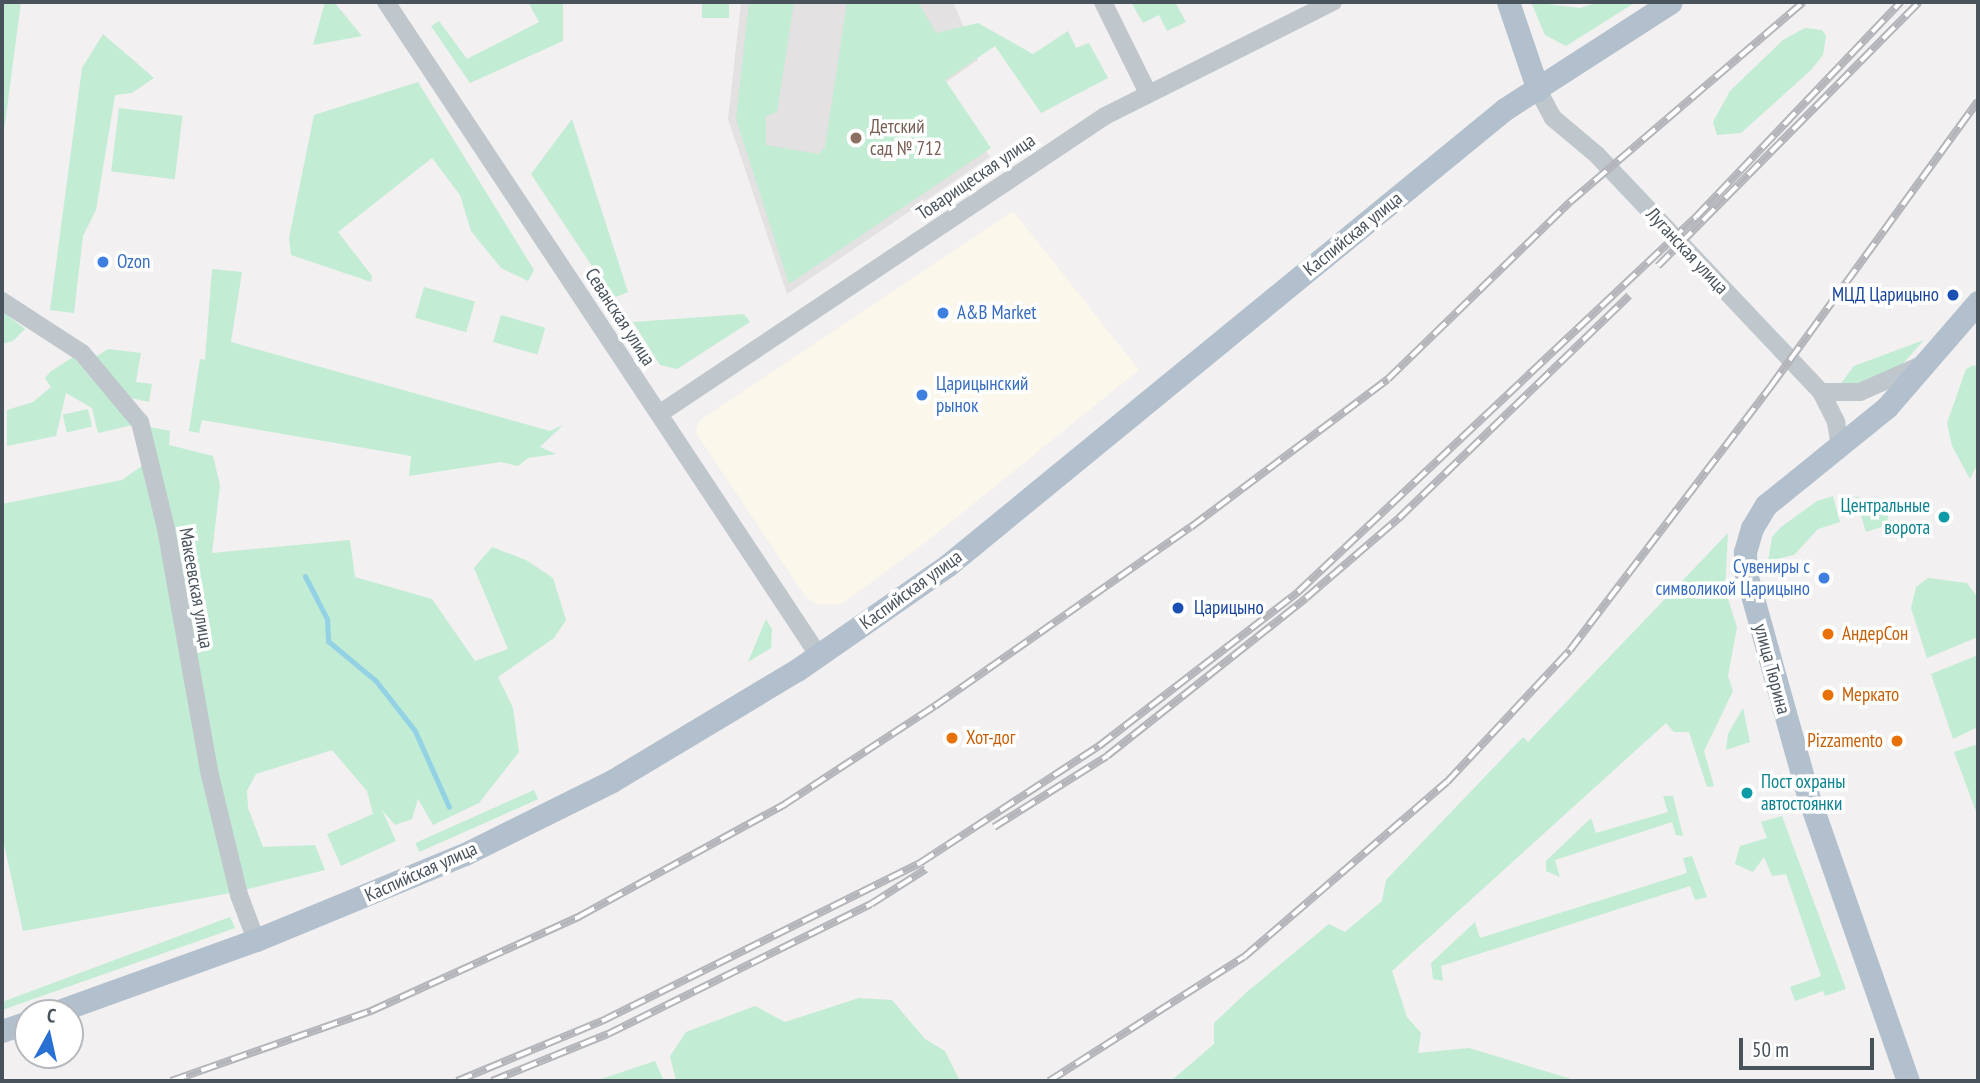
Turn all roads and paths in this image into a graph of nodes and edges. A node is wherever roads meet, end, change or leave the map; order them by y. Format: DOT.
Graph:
graph roads {
  1 [pos="386,2"];
  2 [pos="1103,2"];
  3 [pos="1333,2"];
  4 [pos="1508,2"];
  5 [pos="1671,2"];
  6 [pos="1538,90"];
  7 [pos="1149,93"];
  8 [pos="2,301"];
  9 [pos="1978,302"];
  10 [pos="1933,358"];
  11 [pos="1821,392"];
  12 [pos="659,414"];
  13 [pos="1840,446"];
  14 [pos="819,656"];
  15 [pos="256,940"];
  16 [pos="84,1002"];
  17 [pos="1908,1081"];
  1 -- 12 [label="street, Севанская улица"];
  2 -- 7 [label="street"];
  3 -- 7 [label="street, Товарищеская улица"];
  4 -- 6 [label="main road, Луганская улица"];
  5 -- 6 [label="main road, Каспийская улица"];
  6 -- 11 [label="street, Луганская улица"];
  6 -- 14 [label="main road, Каспийская улица"];
  7 -- 12 [label="street, Товарищеская улица"];
  8 -- 15 [label="street, Макеевская улица"];
  9 -- 10 [label="main road, улица Тюрина"];
  10 -- 11 [label="street"];
  10 -- 13 [label="main road, улица Тюрина"];
  11 -- 13 [label="street, Луганская улица"];
  12 -- 14 [label="street, Севанская улица"];
  13 -- 17 [label="main road, улица Тюрина"];
  14 -- 15 [label="main road, Каспийская улица"];
  15 -- 16 [label="main road, Каспийская улица"];
}
